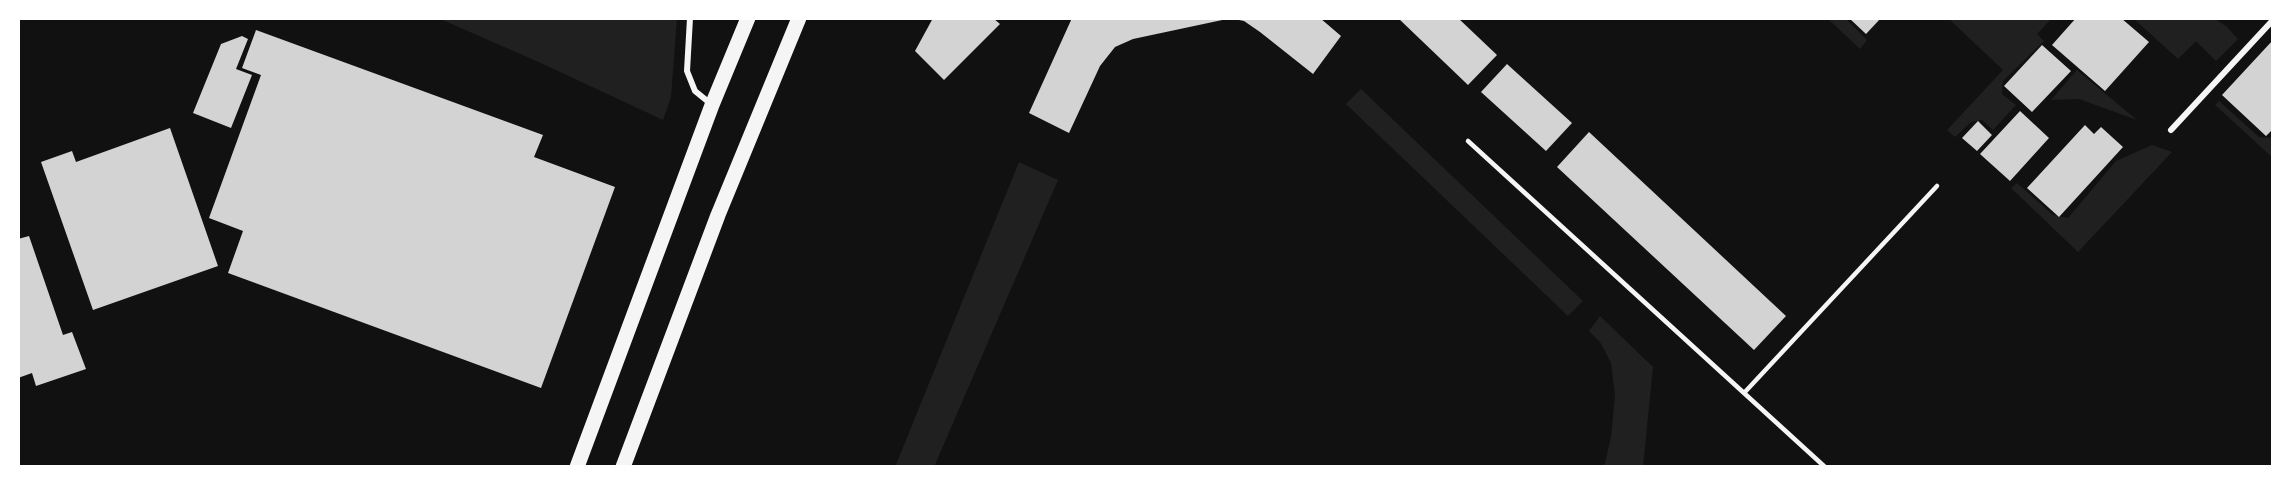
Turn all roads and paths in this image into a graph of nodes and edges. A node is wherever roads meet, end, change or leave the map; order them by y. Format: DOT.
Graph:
graph roads {
  1 [pos="690,18"];
  2 [pos="748,18"];
  3 [pos="799,18"];
  4 [pos="2273,20"];
  5 [pos="712,105"];
  6 [pos="2171,130"];
  7 [pos="1468,141"];
  8 [pos="1937,186"];
  9 [pos="1744,393"];
  10 [pos="577,467"];
  11 [pos="623,467"];
  12 [pos="1825,467"];
  1 -- 5 [label="street"];
  2 -- 5 [label="main road"];
  3 -- 11 [label="main road"];
  4 -- 6 [label="street"];
  5 -- 10 [label="main road"];
  7 -- 9 [label="lane"];
  8 -- 9 [label="lane"];
  9 -- 12 [label="lane"];
}
